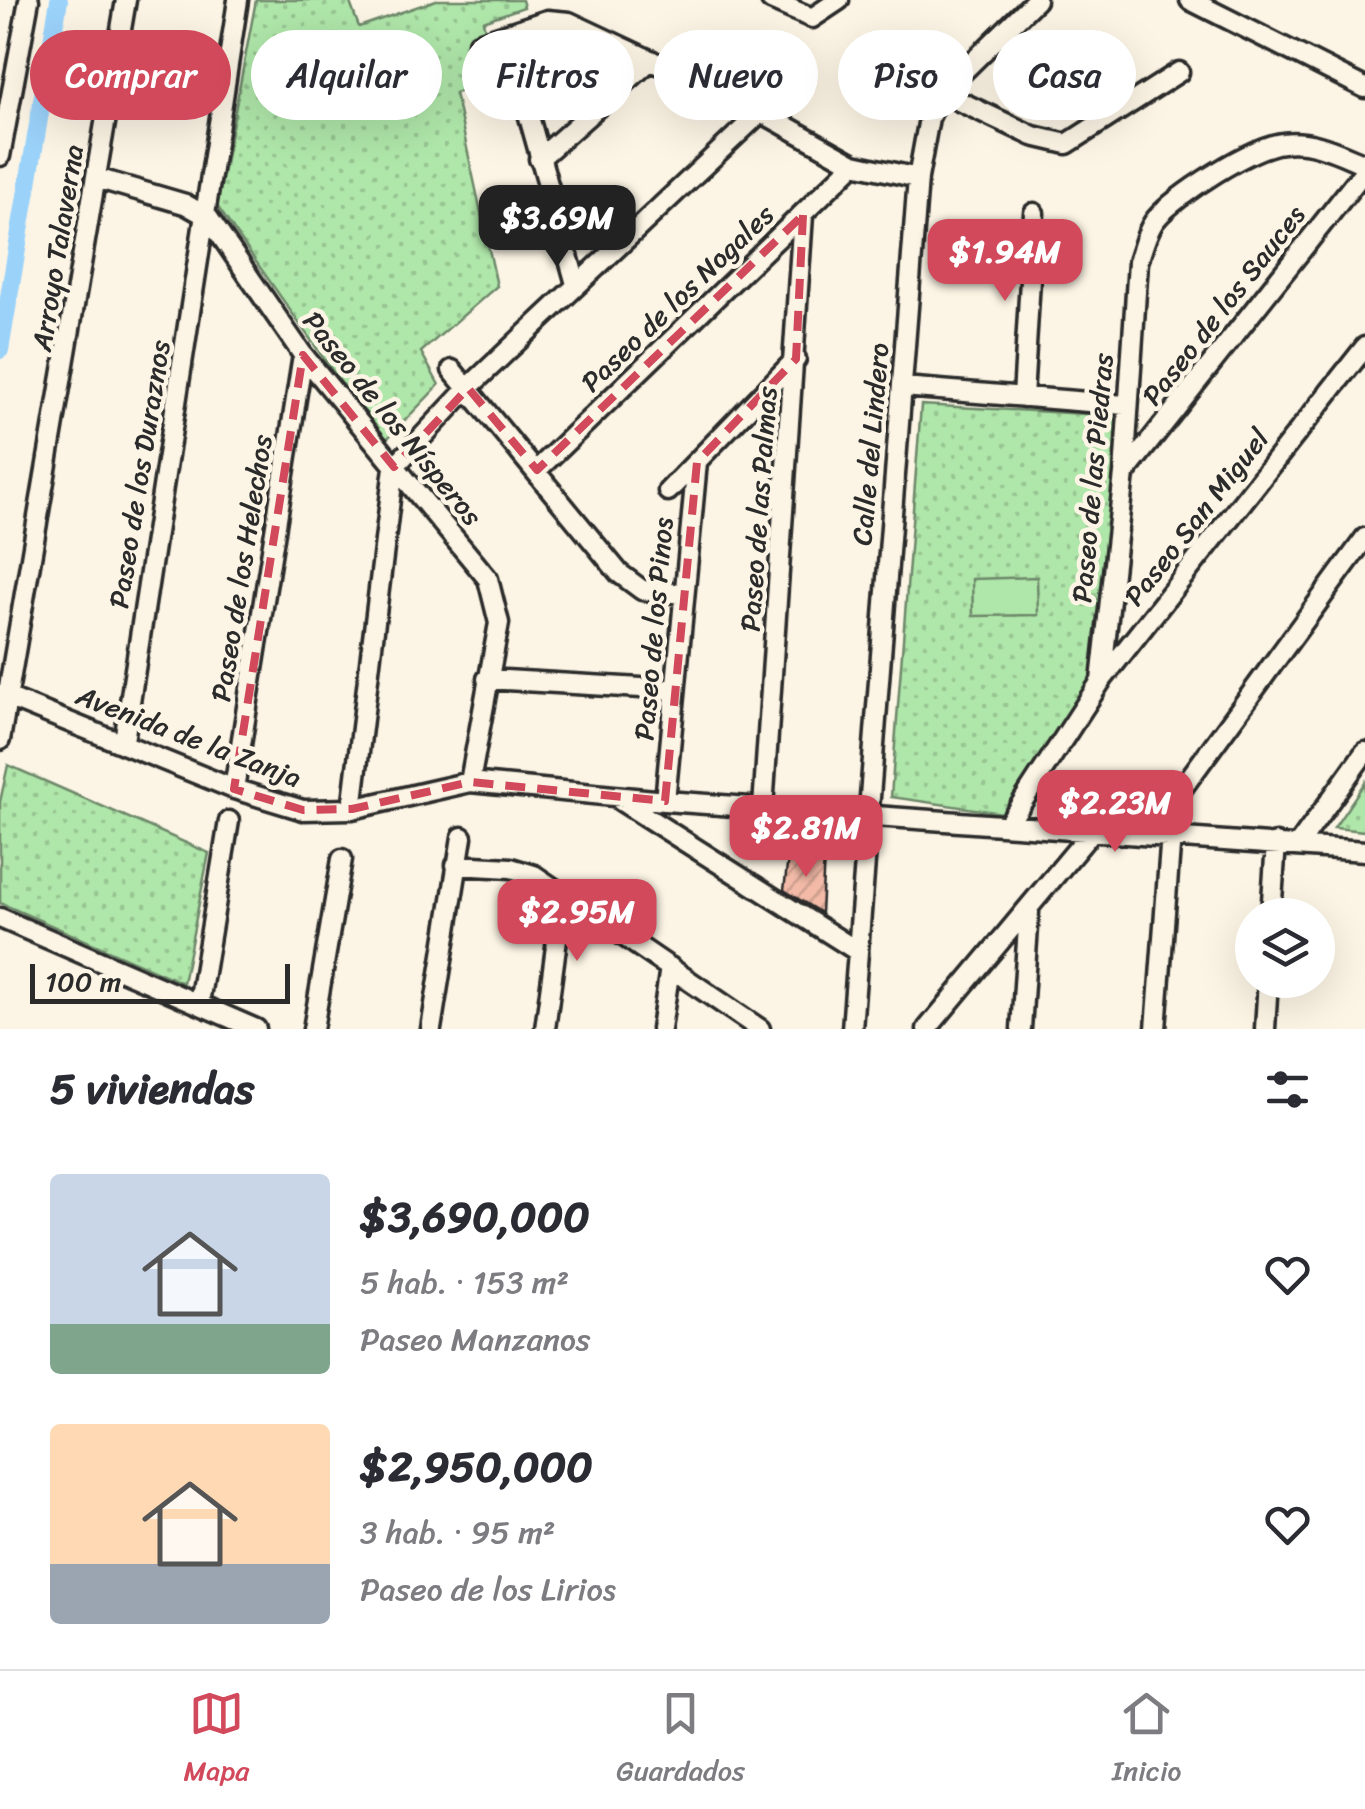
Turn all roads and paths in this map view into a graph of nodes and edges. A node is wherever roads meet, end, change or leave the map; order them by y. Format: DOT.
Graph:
graph roads {
  1 [pos="28,0"];
  2 [pos="126,0"];
  3 [pos="238,0"];
  4 [pos="771,0"];
  5 [pos="839,0"];
  6 [pos="1036,0"];
  7 [pos="1190,0"];
  8 [pos="522,30"];
  9 [pos="582,30"];
  10 [pos="634,53"];
  11 [pos="651,60"];
  12 [pos="654,61"];
  13 [pos="973,61"];
  14 [pos="1178,72"];
  15 [pos="1365,88"];
  16 [pos="973,107"];
  17 [pos="529,120"];
  18 [pos="752,120"];
  19 [pos="775,120"];
  20 [pos="929,120"];
  21 [pos="0,156"];
  22 [pos="540,159"];
  23 [pos="854,164"];
  24 [pos="1365,166"];
  25 [pos="96,178"];
  26 [pos="918,178"];
  27 [pos="1034,213"];
  28 [pos="803,215"];
  29 [pos="208,216"];
  30 [pos="576,284"];
  31 [pos="1365,347"];
  32 [pos="303,355"];
  33 [pos="796,359"];
  34 [pos="452,370"];
  35 [pos="903,387"];
  36 [pos="468,388"];
  37 [pos="1024,397"];
  38 [pos="1125,405"];
  39 [pos="697,462"];
  40 [pos="394,467"];
  41 [pos="537,470"];
  42 [pos="1124,474"];
  43 [pos="668,491"];
  44 [pos="1365,538"];
  45 [pos="684,594"];
  46 [pos="487,679"];
  47 [pos="1102,680"];
  48 [pos="675,690"];
  49 [pos="5,695"];
  50 [pos="0,740"];
  51 [pos="124,741"];
  52 [pos="1365,752"];
  53 [pos="470,782"];
  54 [pos="234,789"];
  55 [pos="616,798"];
  56 [pos="665,802"];
  57 [pos="763,808"];
  58 [pos="352,809"];
  59 [pos="868,816"];
  60 [pos="229,822"];
  61 [pos="1008,824"];
  62 [pos="1094,829"];
  63 [pos="1171,834"];
  64 [pos="1148,835"];
  65 [pos="462,837"];
  66 [pos="1276,843"];
  67 [pos="1299,844"];
  68 [pos="1365,851"];
  69 [pos="342,858"];
  70 [pos="456,865"];
  71 [pos="563,894"];
  72 [pos="1273,898"];
  73 [pos="1030,911"];
  74 [pos="0,918"];
  75 [pos="857,951"];
  76 [pos="670,966"];
  77 [pos="1267,998"];
  78 [pos="199,1003"];
  79 [pos="256,1029"];
  80 [pos="312,1029"];
  81 [pos="430,1029"];
  82 [pos="545,1029"];
  83 [pos="661,1029"];
  84 [pos="760,1029"];
  85 [pos="852,1029"];
  86 [pos="927,1029"];
  87 [pos="1022,1029"];
  88 [pos="1156,1029"];
  89 [pos="1265,1029"];
  1 -- 21 [label="street"];
  2 -- 25 [label="street, Arroyo Talaverna"];
  3 -- 29 [label="street, Paseo de los Duraznos"];
  4 -- 5 [label="street"];
  6 -- 13 [label="street, Calle del Lindero"];
  7 -- 15 [label="street"];
  8 -- 9 [label="street"];
  10 -- 11 [label="street"];
  11 -- 12 [label="street"];
  11 -- 22 [label="street"];
  14 -- 16 [label="street"];
  17 -- 22 [label="street"];
  18 -- 30 [label="street"];
  19 -- 23 [label="street"];
  20 -- 26 [label="street, Calle del Lindero"];
  22 -- 30 [label="street"];
  23 -- 26 [label="street"];
  23 -- 28 [label="street, Paseo de los Nogales"];
  24 -- 38 [label="street, Paseo de las Piedras"];
  24 -- 42 [label="street, Paseo de los Sauces"];
  25 -- 29 [label="street"];
  25 -- 49 [label="street, Arroyo Talaverna"];
  26 -- 35 [label="street, Calle del Lindero"];
  27 -- 37 [label="street"];
  28 -- 33 [label="street, Paseo de las Palmas"];
  28 -- 41 [label="street, Paseo de los Nogales"];
  29 -- 32 [label="street, Paseo de los Nísperos"];
  29 -- 51 [label="street, Paseo de los Duraznos"];
  30 -- 36 [label="street"];
  31 -- 47 [label="street, Paseo San Miguel"];
  32 -- 40 [label="street, Paseo de los Nísperos"];
  32 -- 54 [label="street, Paseo de los Helechos"];
  33 -- 39 [label="street, Paseo de los Pinos"];
  33 -- 57 [label="street, Paseo de las Palmas"];
  34 -- 36 [label="street"];
  35 -- 37 [label="street"];
  35 -- 59 [label="street, Calle del Lindero"];
  36 -- 40 [label="street"];
  36 -- 41 [label="street"];
  37 -- 38 [label="street"];
  38 -- 42 [label="street, Paseo de las Piedras"];
  39 -- 43 [label="street, Paseo de los Pinos"];
  39 -- 45 [label="street, Paseo de los Pinos"];
  40 -- 46 [label="street, Paseo de los Nísperos"];
  40 -- 58 [label="street"];
  41 -- 45 [label="street"];
  42 -- 47 [label="street, Paseo de las Piedras"];
  44 -- 64 [label="street"];
  45 -- 48 [label="street, Paseo de los Pinos"];
  46 -- 48 [label="street"];
  46 -- 53 [label="street, Paseo de los Nísperos"];
  47 -- 61 [label="street, Paseo San Miguel"];
  48 -- 56 [label="street, Paseo de los Pinos"];
  49 -- 50 [label="street, Arroyo Talaverna"];
  49 -- 51 [label="street, Avenida de la Zanja"];
  51 -- 54 [label="street, Avenida de la Zanja"];
  52 -- 67 [label="street"];
  53 -- 55 [label="street, Avenida de la Zanja"];
  53 -- 58 [label="street, Avenida de la Zanja"];
  54 -- 58 [label="street, Avenida de la Zanja"];
  55 -- 56 [label="street, Avenida de la Zanja"];
  55 -- 75 [label="street"];
  56 -- 57 [label="street, Avenida de la Zanja"];
  57 -- 59 [label="street, Avenida de la Zanja"];
  59 -- 61 [label="street, Avenida de la Zanja"];
  59 -- 75 [label="street, Calle del Lindero"];
  60 -- 78 [label="street"];
  61 -- 62 [label="street, Avenida de la Zanja"];
  62 -- 64 [label="street, Avenida de la Zanja"];
  62 -- 73 [label="street"];
  63 -- 64 [label="street, Avenida de la Zanja"];
  63 -- 66 [label="street, Avenida de la Zanja"];
  63 -- 88 [label="street"];
  65 -- 70 [label="street"];
  66 -- 67 [label="street, Avenida de la Zanja"];
  66 -- 72 [label="street"];
  67 -- 68 [label="street, Avenida de la Zanja"];
  69 -- 80 [label="street"];
  70 -- 71 [label="street"];
  70 -- 81 [label="street"];
  71 -- 76 [label="street"];
  71 -- 82 [label="street"];
  73 -- 86 [label="street"];
  73 -- 87 [label="street"];
  74 -- 78 [label="street"];
  75 -- 85 [label="street, Calle del Lindero"];
  76 -- 83 [label="street"];
  76 -- 84 [label="street"];
  77 -- 89 [label="street"];
  78 -- 79 [label="street"];
}
